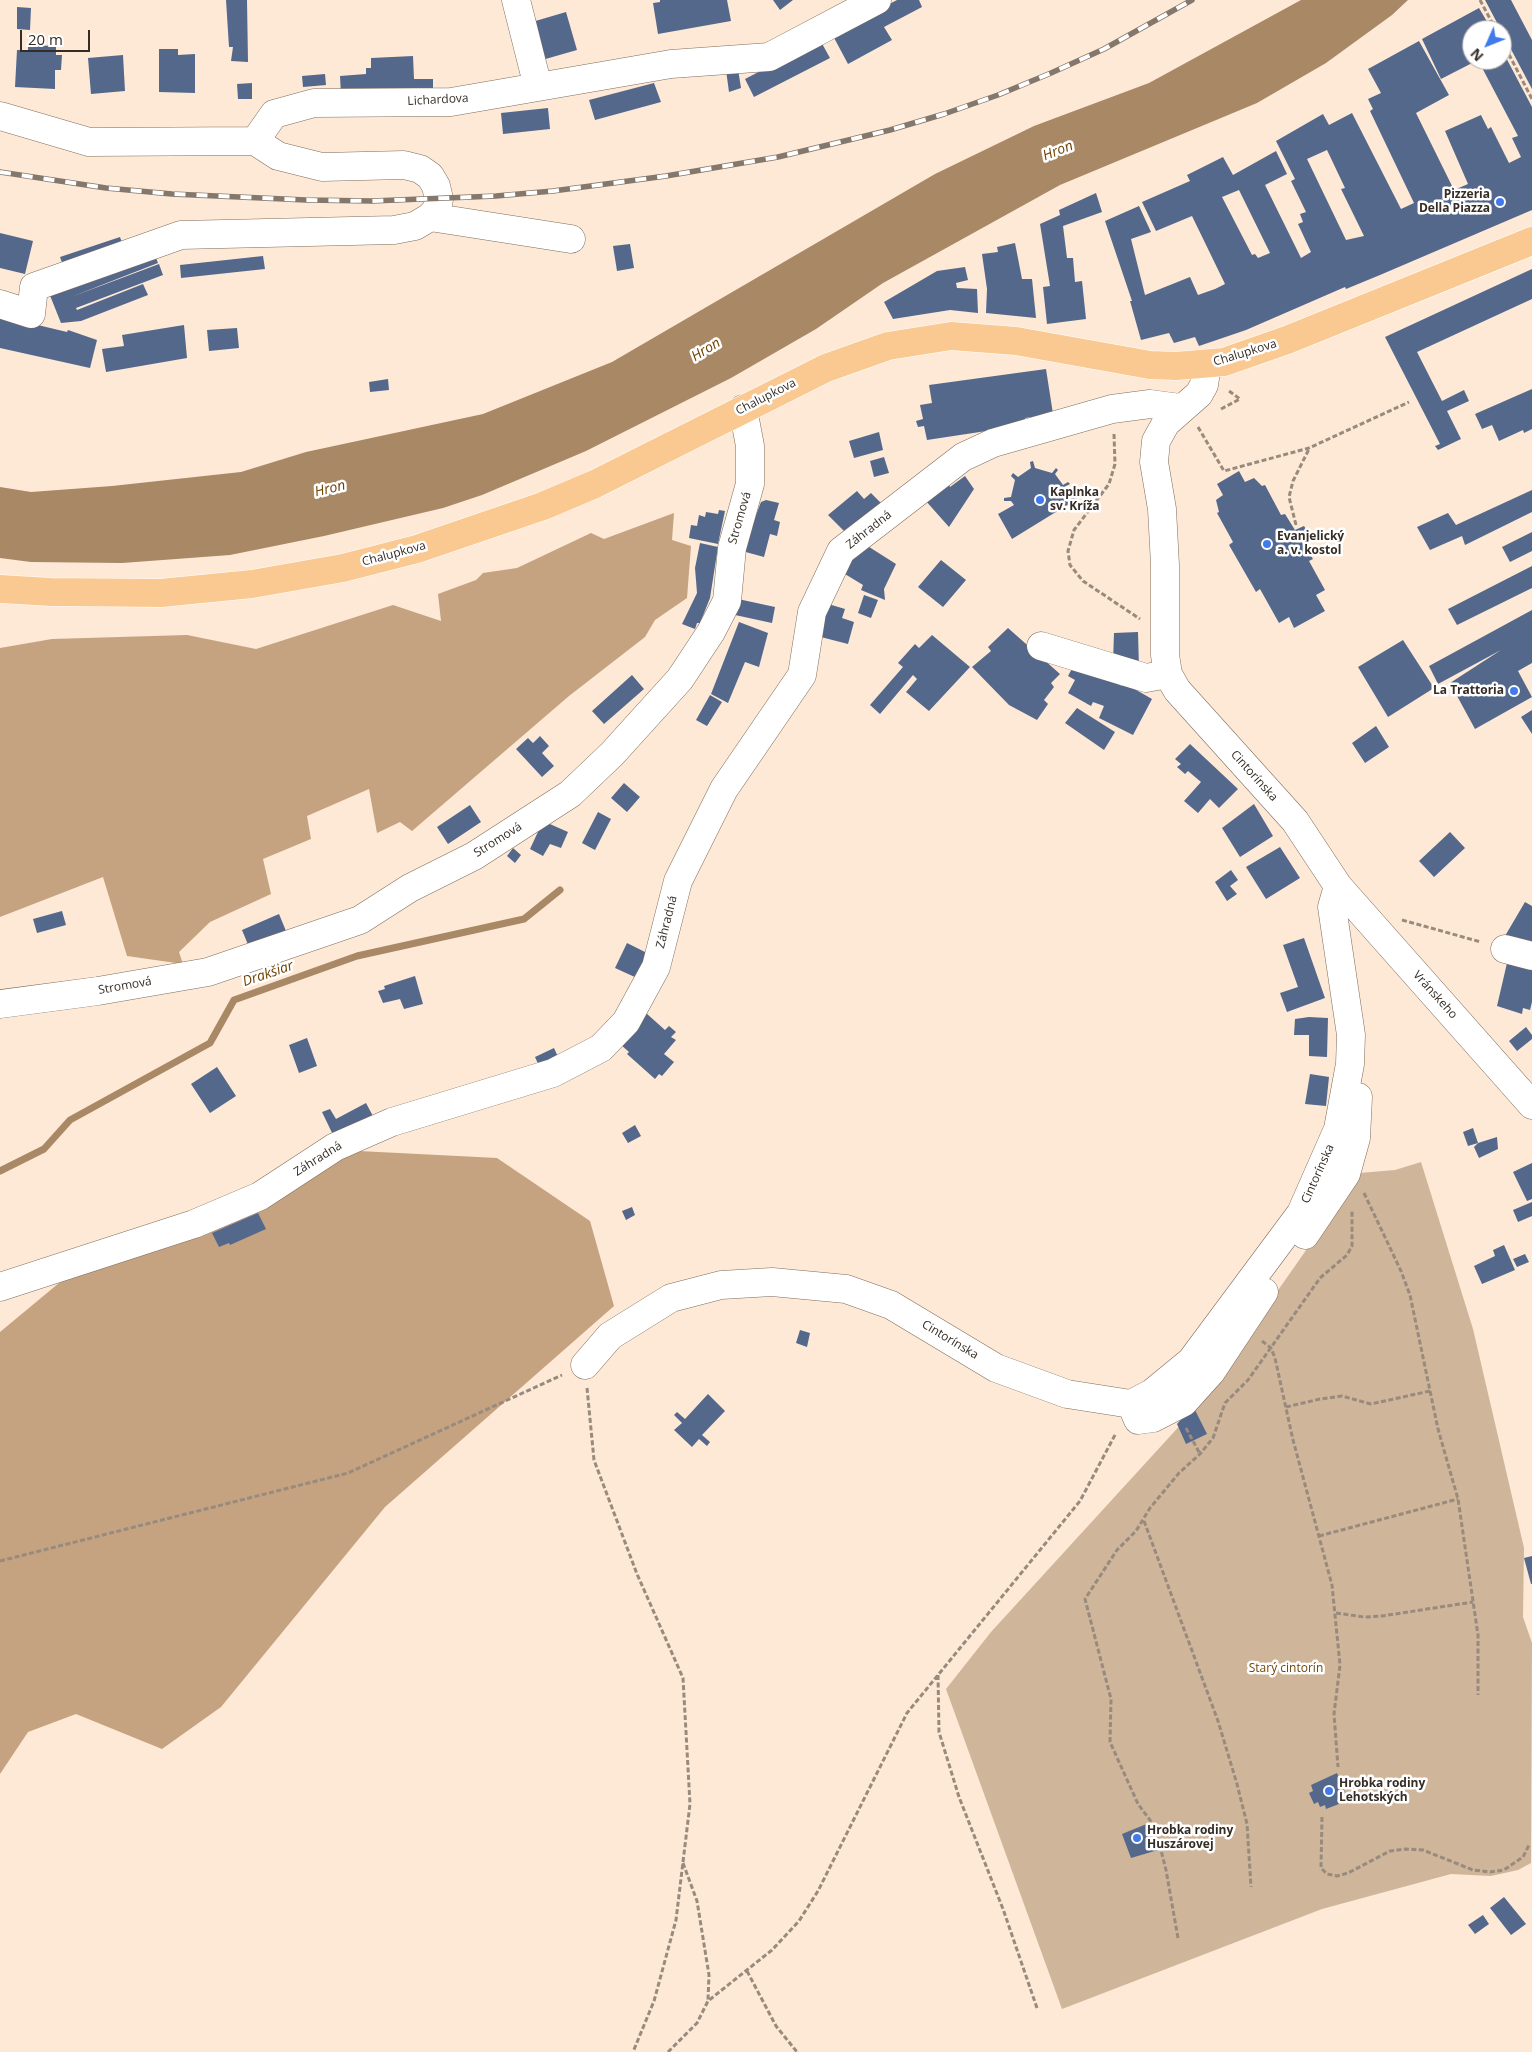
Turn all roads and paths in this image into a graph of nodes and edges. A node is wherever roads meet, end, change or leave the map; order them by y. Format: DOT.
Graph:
graph roads {
  1 [pos="516,0"];
  2 [pos="877,0"];
  3 [pos="1480,0"];
  4 [pos="1491,20"];
  5 [pos="1512,60"];
  6 [pos="538,86"];
  7 [pos="1532,99"];
  8 [pos="0,116"];
  9 [pos="255,141"];
  10 [pos="430,217"];
  11 [pos="571,239"];
  12 [pos="1532,241"];
  13 [pos="0,304"];
  14 [pos="1207,364"];
  15 [pos="1409,402"];
  16 [pos="743,409"];
  17 [pos="1187,415"];
  18 [pos="1113,426"];
  19 [pos="1309,448"];
  20 [pos="1296,526"];
  21 [pos="0,589"];
  22 [pos="1164,626"];
  23 [pos="1040,646"];
  24 [pos="1168,674"];
  25 [pos="1338,886"];
  26 [pos="1409,922"];
  27 [pos="1505,949"];
  28 [pos="1532,956"];
  29 [pos="0,1004"];
  30 [pos="1350,1064"];
  31 [pos="1532,1105"];
  32 [pos="1355,1196"];
  33 [pos="1351,1204"];
  34 [pos="0,1287"];
  35 [pos="1243,1324"];
  36 [pos="1271,1348"];
  37 [pos="585,1365"];
  38 [pos="1430,1391"];
  39 [pos="1131,1404"];
  40 [pos="1286,1407"];
  41 [pos="1458,1499"];
  42 [pos="1143,1521"];
  43 [pos="1319,1536"];
  44 [pos="0,1560"];
  45 [pos="1473,1602"];
  46 [pos="1336,1613"];
  47 [pos="938,1675"];
  48 [pos="1478,1695"];
  49 [pos="1338,1767"];
  50 [pos="1322,1817"];
  51 [pos="1530,1846"];
  52 [pos="683,1862"];
  53 [pos="1252,1887"];
  54 [pos="1178,1938"];
  55 [pos="747,1971"];
  56 [pos="708,2001"];
  57 [pos="1037,2008"];
  58 [pos="633,2052"];
  59 [pos="668,2052"];
  60 [pos="797,2052"];
  1 -- 6 [label="street"];
  2 -- 6 [label="street, Lichardova"];
  3 -- 4 [label="path"];
  5 -- 7 [label="path"];
  6 -- 9 [label="street, Lichardova"];
  8 -- 9 [label="street"];
  9 -- 10 [label="street"];
  10 -- 11 [label="street"];
  10 -- 13 [label="street"];
  12 -- 14 [label="main road, Chalupkova"];
  14 -- 16 [label="main road, Chalupkova"];
  14 -- 17 [label="street, Cintorínska"];
  15 -- 19 [label="path"];
  16 -- 21 [label="main road, Chalupkova"];
  16 -- 29 [label="street, Stromová"];
  17 -- 19 [label="path"];
  17 -- 22 [label="street, Cintorínska"];
  17 -- 34 [label="street, Záhradná"];
  18 -- 22 [label="path"];
  19 -- 20 [label="path"];
  22 -- 24 [label="street, Cintorínska"];
  23 -- 24 [label="street"];
  24 -- 25 [label="street, Cintorínska"];
  25 -- 30 [label="street, Cintorínska"];
  25 -- 31 [label="street, Vránskeho"];
  26 -- 27 [label="path"];
  27 -- 28 [label="street"];
  30 -- 35 [label="street"];
  30 -- 39 [label="street, Cintorínska"];
  32 -- 38 [label="path"];
  33 -- 36 [label="path"];
  35 -- 36 [label="path"];
  35 -- 39 [label="street"];
  36 -- 40 [label="path"];
  36 -- 42 [label="path"];
  37 -- 39 [label="street, Cintorínska"];
  37 -- 44 [label="path"];
  37 -- 52 [label="path"];
  38 -- 40 [label="path"];
  38 -- 41 [label="path"];
  39 -- 47 [label="path"];
  40 -- 43 [label="path"];
  41 -- 43 [label="path"];
  41 -- 45 [label="path"];
  42 -- 53 [label="path"];
  42 -- 54 [label="path"];
  43 -- 46 [label="path"];
  45 -- 46 [label="path"];
  45 -- 48 [label="path"];
  46 -- 49 [label="path"];
  47 -- 55 [label="path"];
  47 -- 57 [label="path"];
  50 -- 51 [label="path"];
  52 -- 56 [label="path"];
  52 -- 58 [label="path"];
  55 -- 56 [label="path"];
  55 -- 60 [label="path"];
  56 -- 59 [label="path"];
}
